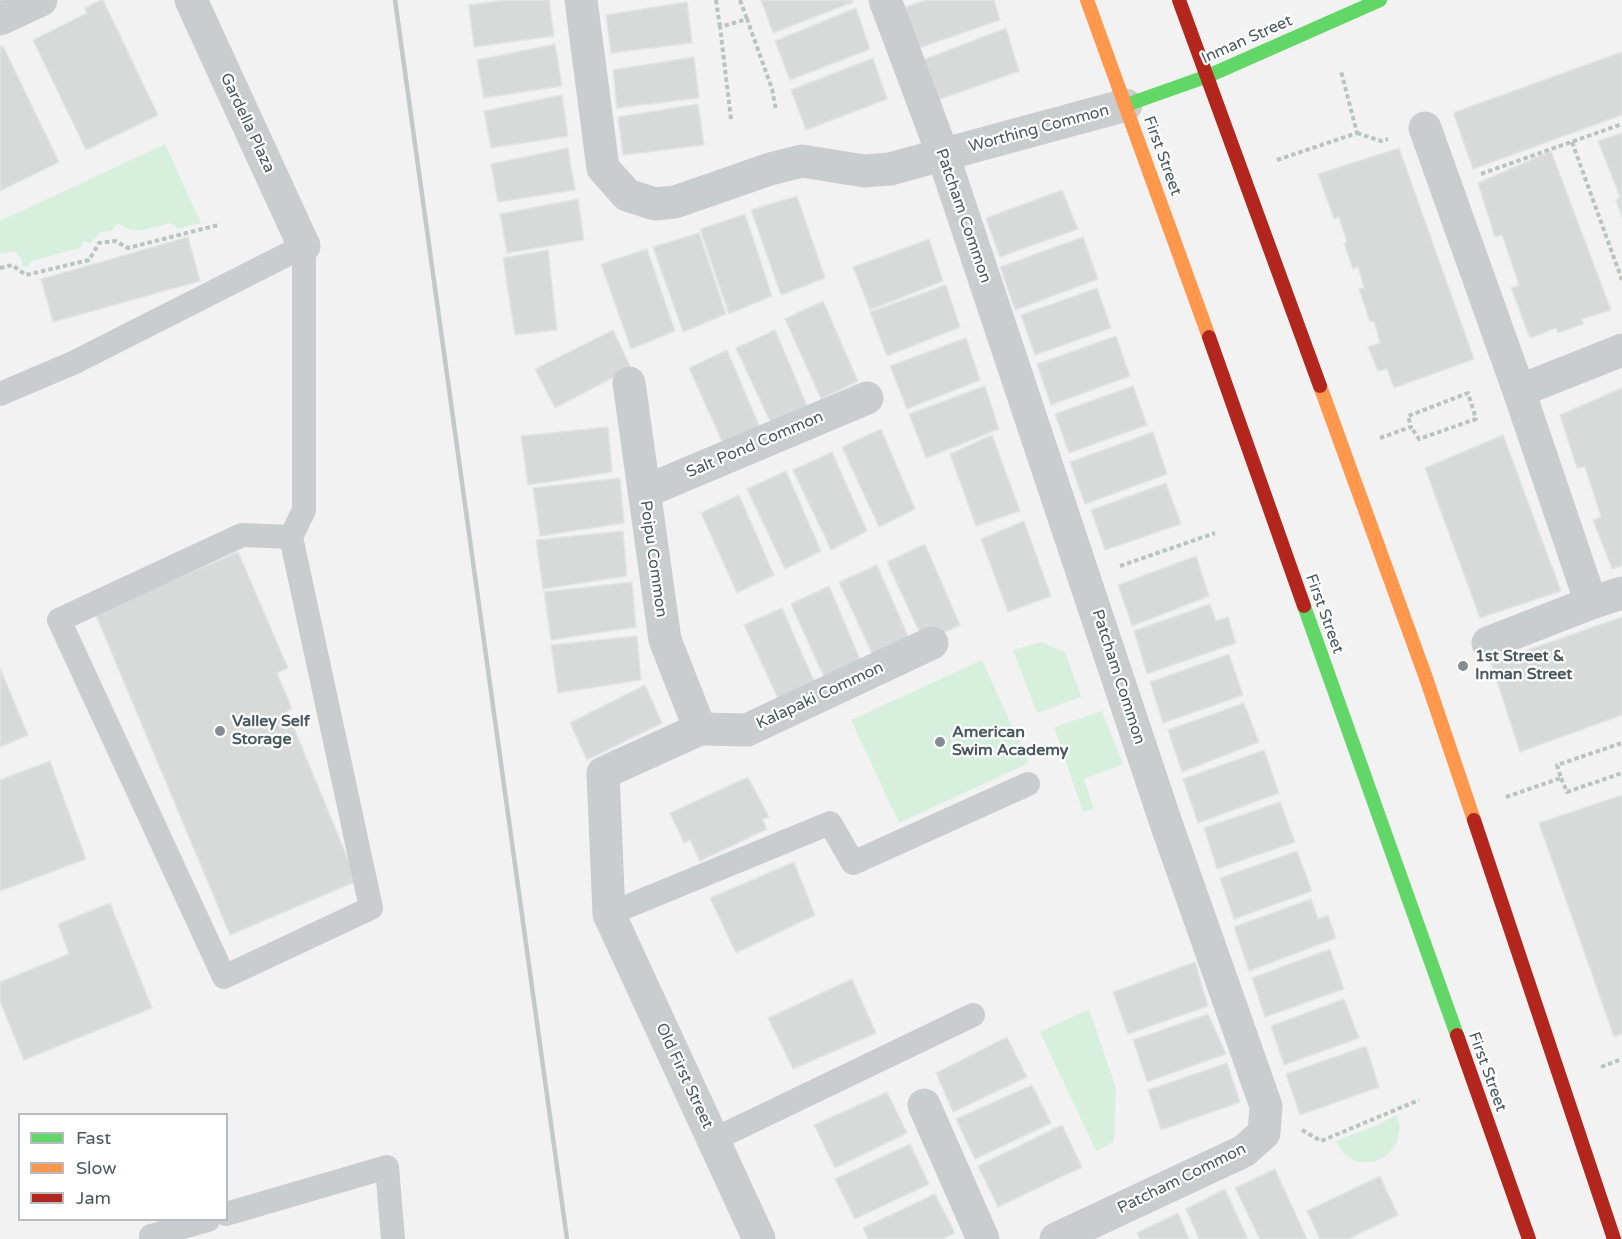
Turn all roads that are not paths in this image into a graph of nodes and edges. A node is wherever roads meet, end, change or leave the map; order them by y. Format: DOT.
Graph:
graph roads {
  1 [pos="41,0"];
  2 [pos="190,0"];
  3 [pos="581,0"];
  4 [pos="885,0"];
  5 [pos="1087,0"];
  6 [pos="1179,0"];
  7 [pos="1380,0"];
  8 [pos="0,19"];
  9 [pos="1208,76"];
  10 [pos="1126,105"];
  11 [pos="1425,128"];
  12 [pos="943,155"];
  13 [pos="304,246"];
  14 [pos="1622,350"];
  15 [pos="629,383"];
  16 [pos="1519,391"];
  17 [pos="0,394"];
  18 [pos="867,398"];
  19 [pos="644,492"];
  20 [pos="291,537"];
  21 [pos="1622,593"];
  22 [pos="1591,603"];
  23 [pos="932,643"];
  24 [pos="1488,643"];
  25 [pos="700,729"];
  26 [pos="1028,784"];
  27 [pos="609,914"];
  28 [pos="973,1015"];
  29 [pos="924,1105"];
  30 [pos="713,1140"];
  31 [pos="228,1213"];
  32 [pos="204,1221"];
  33 [pos="152,1239"];
  34 [pos="393,1239"];
  35 [pos="759,1239"];
  36 [pos="982,1239"];
  37 [pos="1056,1239"];
  38 [pos="1529,1239"];
  39 [pos="1614,1239"];
  1 -- 8 [label="street"];
  2 -- 13 [label="street, Gardella Plaza"];
  3 -- 12 [label="street, Worthing Common"];
  4 -- 12 [label="street, Patcham Common"];
  5 -- 10 [label="main road, First Street"];
  6 -- 9 [label="main road"];
  7 -- 9 [label="main road, Inman Street"];
  9 -- 10 [label="main road, Inman Street"];
  9 -- 39 [label="main road"];
  10 -- 12 [label="street, Worthing Common"];
  10 -- 38 [label="main road, First Street"];
  11 -- 16 [label="street"];
  12 -- 37 [label="street, Patcham Common"];
  13 -- 17 [label="lane"];
  13 -- 20 [label="lane"];
  14 -- 16 [label="street"];
  15 -- 19 [label="street, Poipu Common"];
  16 -- 22 [label="street"];
  18 -- 19 [label="street, Salt Pond Common"];
  19 -- 25 [label="street, Poipu Common"];
  20 -- 20 [label="lane"];
  21 -- 22 [label="street"];
  22 -- 24 [label="street"];
  23 -- 25 [label="street, Kalapaki Common"];
  25 -- 27 [label="street, Kalapaki Common"];
  26 -- 27 [label="lane"];
  27 -- 30 [label="street, Old First Street"];
  28 -- 30 [label="lane"];
  29 -- 36 [label="street"];
  30 -- 35 [label="street, Old First Street"];
  31 -- 34 [label="lane"];
  32 -- 33 [label="lane"];
}
